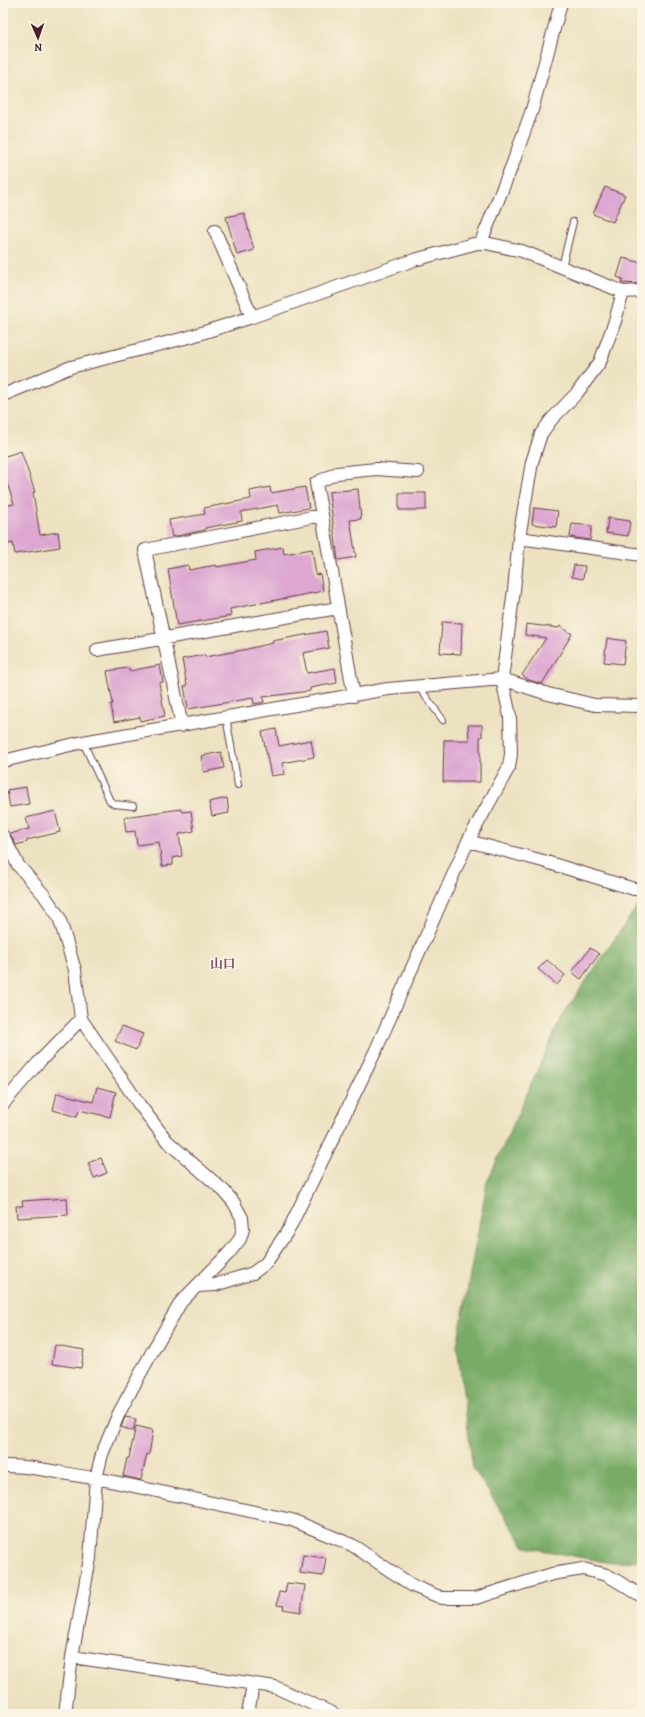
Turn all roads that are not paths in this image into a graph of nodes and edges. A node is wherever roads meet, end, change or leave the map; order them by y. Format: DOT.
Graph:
graph roads {
  1 [pos="561,3"];
  2 [pos="573,222"];
  3 [pos="215,231"];
  4 [pos="481,242"];
  5 [pos="562,267"];
  6 [pos="642,291"];
  7 [pos="623,292"];
  8 [pos="252,317"];
  9 [pos="3,395"];
  10 [pos="418,472"];
  11 [pos="322,515"];
  12 [pos="519,538"];
  13 [pos="642,555"];
  14 [pos="338,608"];
  15 [pos="164,638"];
  16 [pos="97,650"];
  17 [pos="502,679"];
  18 [pos="418,686"];
  19 [pos="354,696"];
  20 [pos="642,706"];
  21 [pos="226,717"];
  22 [pos="443,720"];
  23 [pos="182,726"];
  24 [pos="82,742"];
  25 [pos="3,761"];
  26 [pos="238,785"];
  27 [pos="133,806"];
  28 [pos="3,836"];
  29 [pos="468,841"];
  30 [pos="634,889"];
  31 [pos="81,1019"];
  32 [pos="3,1104"];
  33 [pos="197,1286"];
  34 [pos="3,1466"];
  35 [pos="96,1478"];
  36 [pos="642,1596"];
  37 [pos="72,1657"];
  38 [pos="253,1684"];
  39 [pos="65,1714"];
  40 [pos="248,1714"];
  41 [pos="334,1714"];
  1 -- 4 [label="street"];
  2 -- 5 [label="lane"];
  3 -- 8 [label="street"];
  4 -- 5 [label="street"];
  4 -- 8 [label="street"];
  5 -- 7 [label="street"];
  6 -- 7 [label="street"];
  7 -- 12 [label="street"];
  8 -- 9 [label="street"];
  10 -- 11 [label="street"];
  11 -- 14 [label="street"];
  11 -- 15 [label="street"];
  12 -- 13 [label="street"];
  12 -- 17 [label="street"];
  14 -- 15 [label="street"];
  14 -- 19 [label="street"];
  15 -- 16 [label="street"];
  15 -- 23 [label="street"];
  17 -- 18 [label="street"];
  17 -- 20 [label="street"];
  17 -- 29 [label="street"];
  18 -- 19 [label="street"];
  18 -- 22 [label="lane"];
  19 -- 21 [label="street"];
  21 -- 23 [label="street"];
  21 -- 26 [label="lane"];
  23 -- 24 [label="street"];
  24 -- 25 [label="street"];
  24 -- 27 [label="lane"];
  28 -- 31 [label="street"];
  29 -- 30 [label="street"];
  29 -- 33 [label="street"];
  31 -- 32 [label="street"];
  31 -- 33 [label="street"];
  33 -- 35 [label="street"];
  34 -- 35 [label="street"];
  35 -- 36 [label="street"];
  35 -- 37 [label="street"];
  37 -- 38 [label="street"];
  37 -- 39 [label="street"];
  38 -- 40 [label="street"];
  38 -- 41 [label="street"];
}
